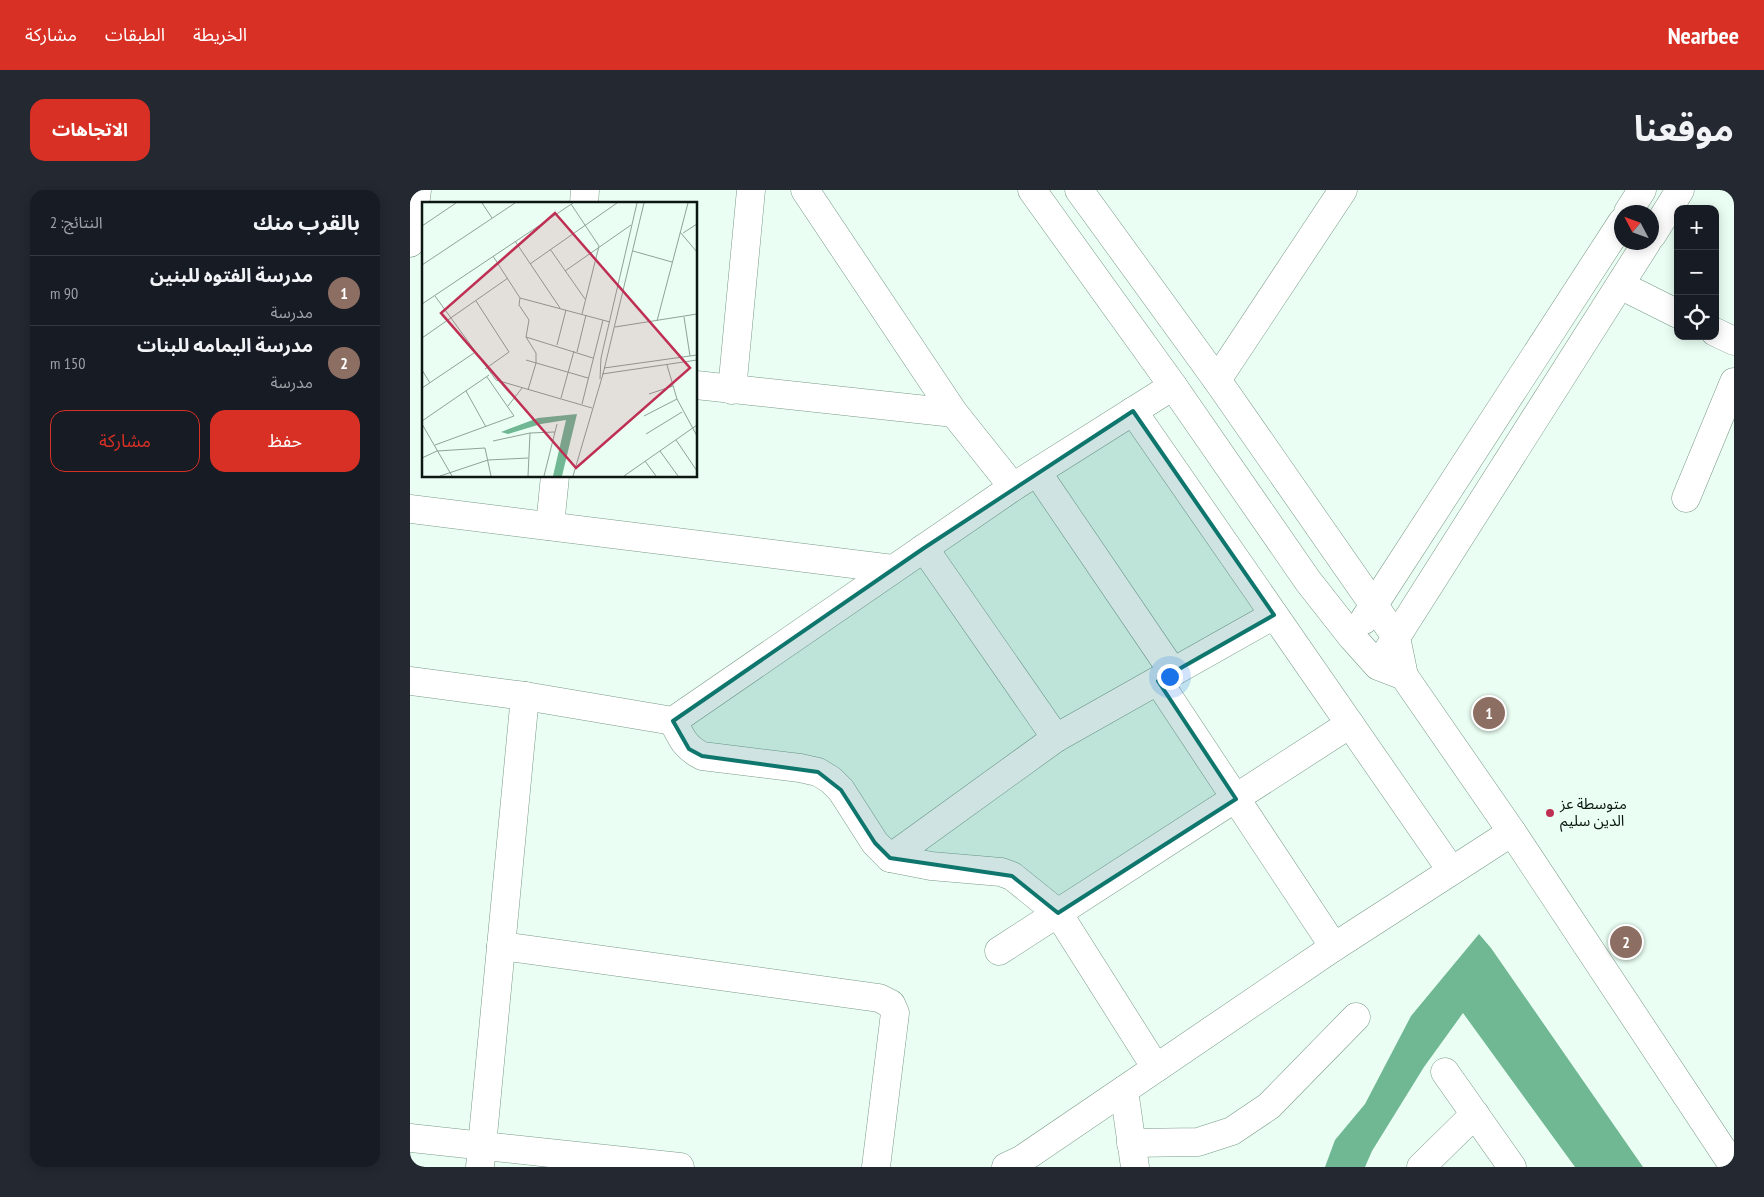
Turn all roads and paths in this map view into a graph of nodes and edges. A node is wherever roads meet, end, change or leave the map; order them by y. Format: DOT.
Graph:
graph roads {
  1 [pos="417,190"];
  2 [pos="751,190"];
  3 [pos="805,190"];
  4 [pos="1032,190"];
  5 [pos="1079,190"];
  6 [pos="1343,190"];
  7 [pos="1642,190"];
  8 [pos="1680,190"];
  9 [pos="1632,205"];
  10 [pos="1659,224"];
  11 [pos="1614,234"];
  12 [pos="410,243"];
  13 [pos="1642,250"];
  14 [pos="1620,285"];
  15 [pos="1674,312"];
  16 [pos="1719,334"];
  17 [pos="1734,341"];
  18 [pos="1217,380"];
  19 [pos="1734,382"];
  20 [pos="698,385"];
  21 [pos="1173,386"];
  22 [pos="732,390"];
  23 [pos="1133,411"];
  24 [pos="954,413"];
  25 [pos="1037,472"];
  26 [pos="555,478"];
  27 [pos="1013,487"];
  28 [pos="1686,498"];
  29 [pos="410,509"];
  30 [pos="550,526"];
  31 [pos="924,548"];
  32 [pos="893,569"];
  33 [pos="1374,606"];
  34 [pos="1274,615"];
  35 [pos="1352,637"];
  36 [pos="1396,637"];
  37 [pos="1378,666"];
  38 [pos="1404,676"];
  39 [pos="1166,677"];
  40 [pos="410,681"];
  41 [pos="524,696"];
  42 [pos="673,722"];
  43 [pos="1350,724"];
  44 [pos="1056,738"];
  45 [pos="1236,799"];
  46 [pos="1512,832"];
  47 [pos="890,858"];
  48 [pos="1451,870"];
  49 [pos="1058,913"];
  50 [pos="501,946"];
  51 [pos="1334,947"];
  52 [pos="1000,951"];
  53 [pos="1356,1017"];
  54 [pos="1156,1068"];
  55 [pos="1445,1072"];
  56 [pos="1124,1090"];
  57 [pos="1474,1114"];
  58 [pos="410,1138"];
  59 [pos="1133,1155"];
  60 [pos="481,1156"];
  61 [pos="680,1167"];
  62 [pos="876,1167"];
  63 [pos="1006,1167"];
  64 [pos="1421,1167"];
  65 [pos="1512,1167"];
  66 [pos="1734,1167"];
  1 -- 12 [label="street"];
  2 -- 22 [label="street"];
  3 -- 24 [label="street"];
  4 -- 21 [label="street"];
  5 -- 18 [label="street"];
  6 -- 18 [label="street"];
  7 -- 9 [label="street"];
  8 -- 10 [label="street"];
  11 -- 33 [label="street"];
  13 -- 14 [label="street"];
  14 -- 15 [label="street"];
  14 -- 36 [label="street"];
  16 -- 17 [label="street"];
  18 -- 33 [label="street"];
  19 -- 28 [label="street"];
  20 -- 22 [label="street"];
  21 -- 23 [label="street"];
  21 -- 35 [label="street"];
  22 -- 24 [label="street"];
  23 -- 25 [label="street"];
  23 -- 34 [label="street"];
  24 -- 27 [label="street"];
  25 -- 27 [label="street"];
  25 -- 39 [label="street"];
  26 -- 30 [label="street"];
  27 -- 31 [label="street"];
  29 -- 30 [label="street"];
  30 -- 32 [label="street"];
  31 -- 32 [label="street"];
  31 -- 44 [label="street"];
  32 -- 42 [label="street"];
  33 -- 35 [label="street"];
  33 -- 36 [label="street"];
  34 -- 39 [label="street"];
  34 -- 43 [label="street"];
  35 -- 37 [label="street"];
  36 -- 37 [label="street"];
  36 -- 38 [label="street"];
  37 -- 38 [label="street"];
  38 -- 46 [label="street"];
  39 -- 44 [label="street"];
  39 -- 45 [label="street"];
  40 -- 41 [label="street"];
  41 -- 42 [label="street"];
  41 -- 50 [label="street"];
  42 -- 47 [label="street"];
  43 -- 45 [label="street"];
  43 -- 48 [label="street"];
  44 -- 47 [label="street"];
  45 -- 49 [label="street"];
  45 -- 51 [label="street"];
  46 -- 48 [label="street"];
  46 -- 66 [label="street"];
  47 -- 49 [label="street"];
  48 -- 51 [label="street"];
  49 -- 52 [label="street"];
  49 -- 54 [label="street"];
  50 -- 60 [label="street"];
  50 -- 62 [label="street"];
  51 -- 54 [label="street"];
  53 -- 59 [label="street"];
  54 -- 56 [label="street"];
  55 -- 57 [label="street"];
  56 -- 59 [label="street"];
  56 -- 63 [label="street"];
  57 -- 64 [label="street"];
  57 -- 65 [label="street"];
  58 -- 60 [label="street"];
  60 -- 61 [label="street"];
}
